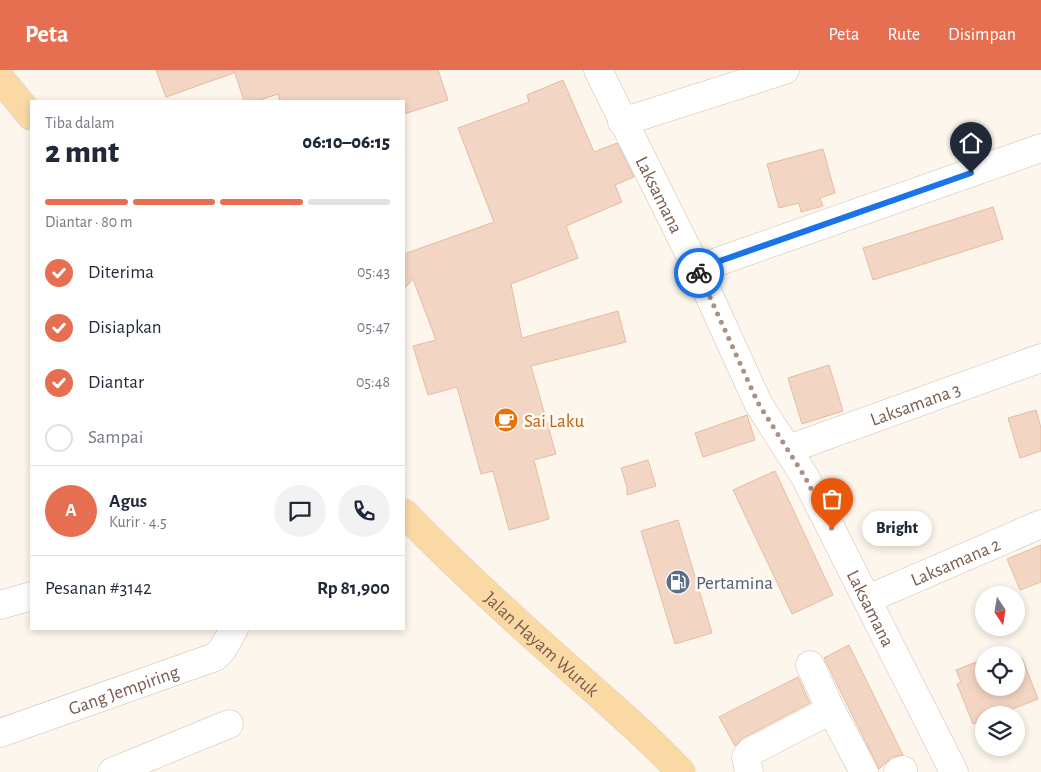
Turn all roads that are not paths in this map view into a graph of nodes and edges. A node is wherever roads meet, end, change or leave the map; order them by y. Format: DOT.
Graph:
graph roads {
  1 [pos="598,70"];
  2 [pos="785,70"];
  3 [pos="0,78"];
  4 [pos="30,115"];
  5 [pos="622,122"];
  6 [pos="1041,148"];
  7 [pos="697,269"];
  8 [pos="1041,358"];
  9 [pos="788,449"];
  10 [pos="405,514"];
  11 [pos="1041,524"];
  12 [pos="30,596"];
  13 [pos="868,599"];
  14 [pos="0,605"];
  15 [pos="233,630"];
  16 [pos="810,665"];
  17 [pos="831,710"];
  18 [pos="228,724"];
  19 [pos="0,733"];
  20 [pos="112,772"];
  21 [pos="681,772"];
  22 [pos="749,772"];
  23 [pos="864,772"];
  24 [pos="954,772"];
  1 -- 5 [label="street, Laksamana"];
  2 -- 5 [label="street"];
  3 -- 4 [label="main road"];
  5 -- 7 [label="street, Laksamana"];
  6 -- 7 [label="street"];
  7 -- 9 [label="street, Laksamana"];
  8 -- 9 [label="street, Laksamana 3"];
  9 -- 13 [label="street, Laksamana"];
  10 -- 21 [label="main road, Jalan Hayam Wuruk"];
  11 -- 13 [label="street, Laksamana 2"];
  12 -- 14 [label="street"];
  13 -- 24 [label="street, Laksamana"];
  15 -- 19 [label="street, Gang Jempiring"];
  16 -- 17 [label="street"];
  17 -- 22 [label="street"];
  17 -- 23 [label="street"];
  18 -- 20 [label="street"];
}
